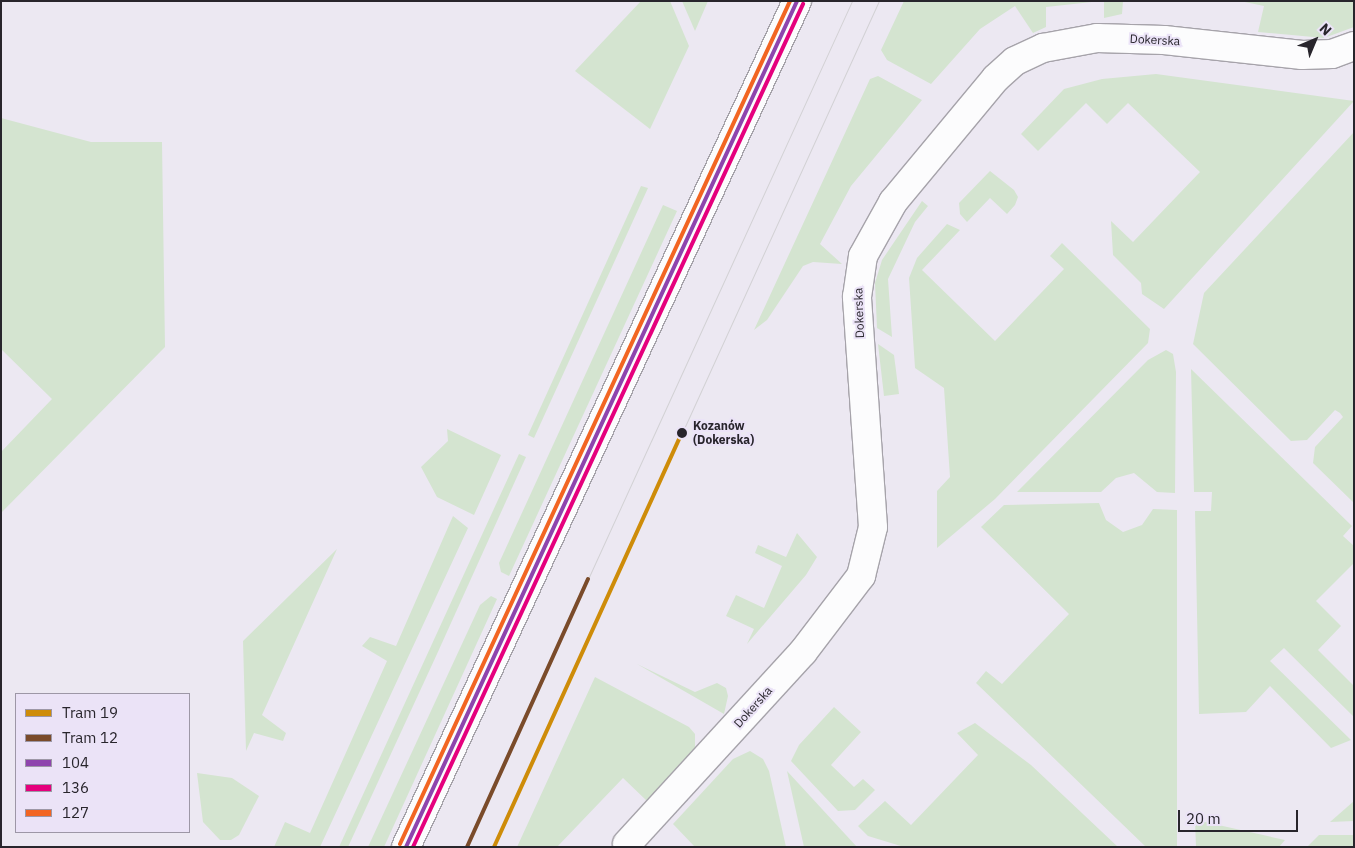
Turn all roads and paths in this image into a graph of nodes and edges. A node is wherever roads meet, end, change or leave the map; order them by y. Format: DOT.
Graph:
graph roads {
  1 [pos="797,1"];
  2 [pos="1354,46"];
  3 [pos="627,844"];
  4 [pos="406,847"];
  1 -- 4 [label="street"];
  2 -- 3 [label="street, Dokerska"];
}
